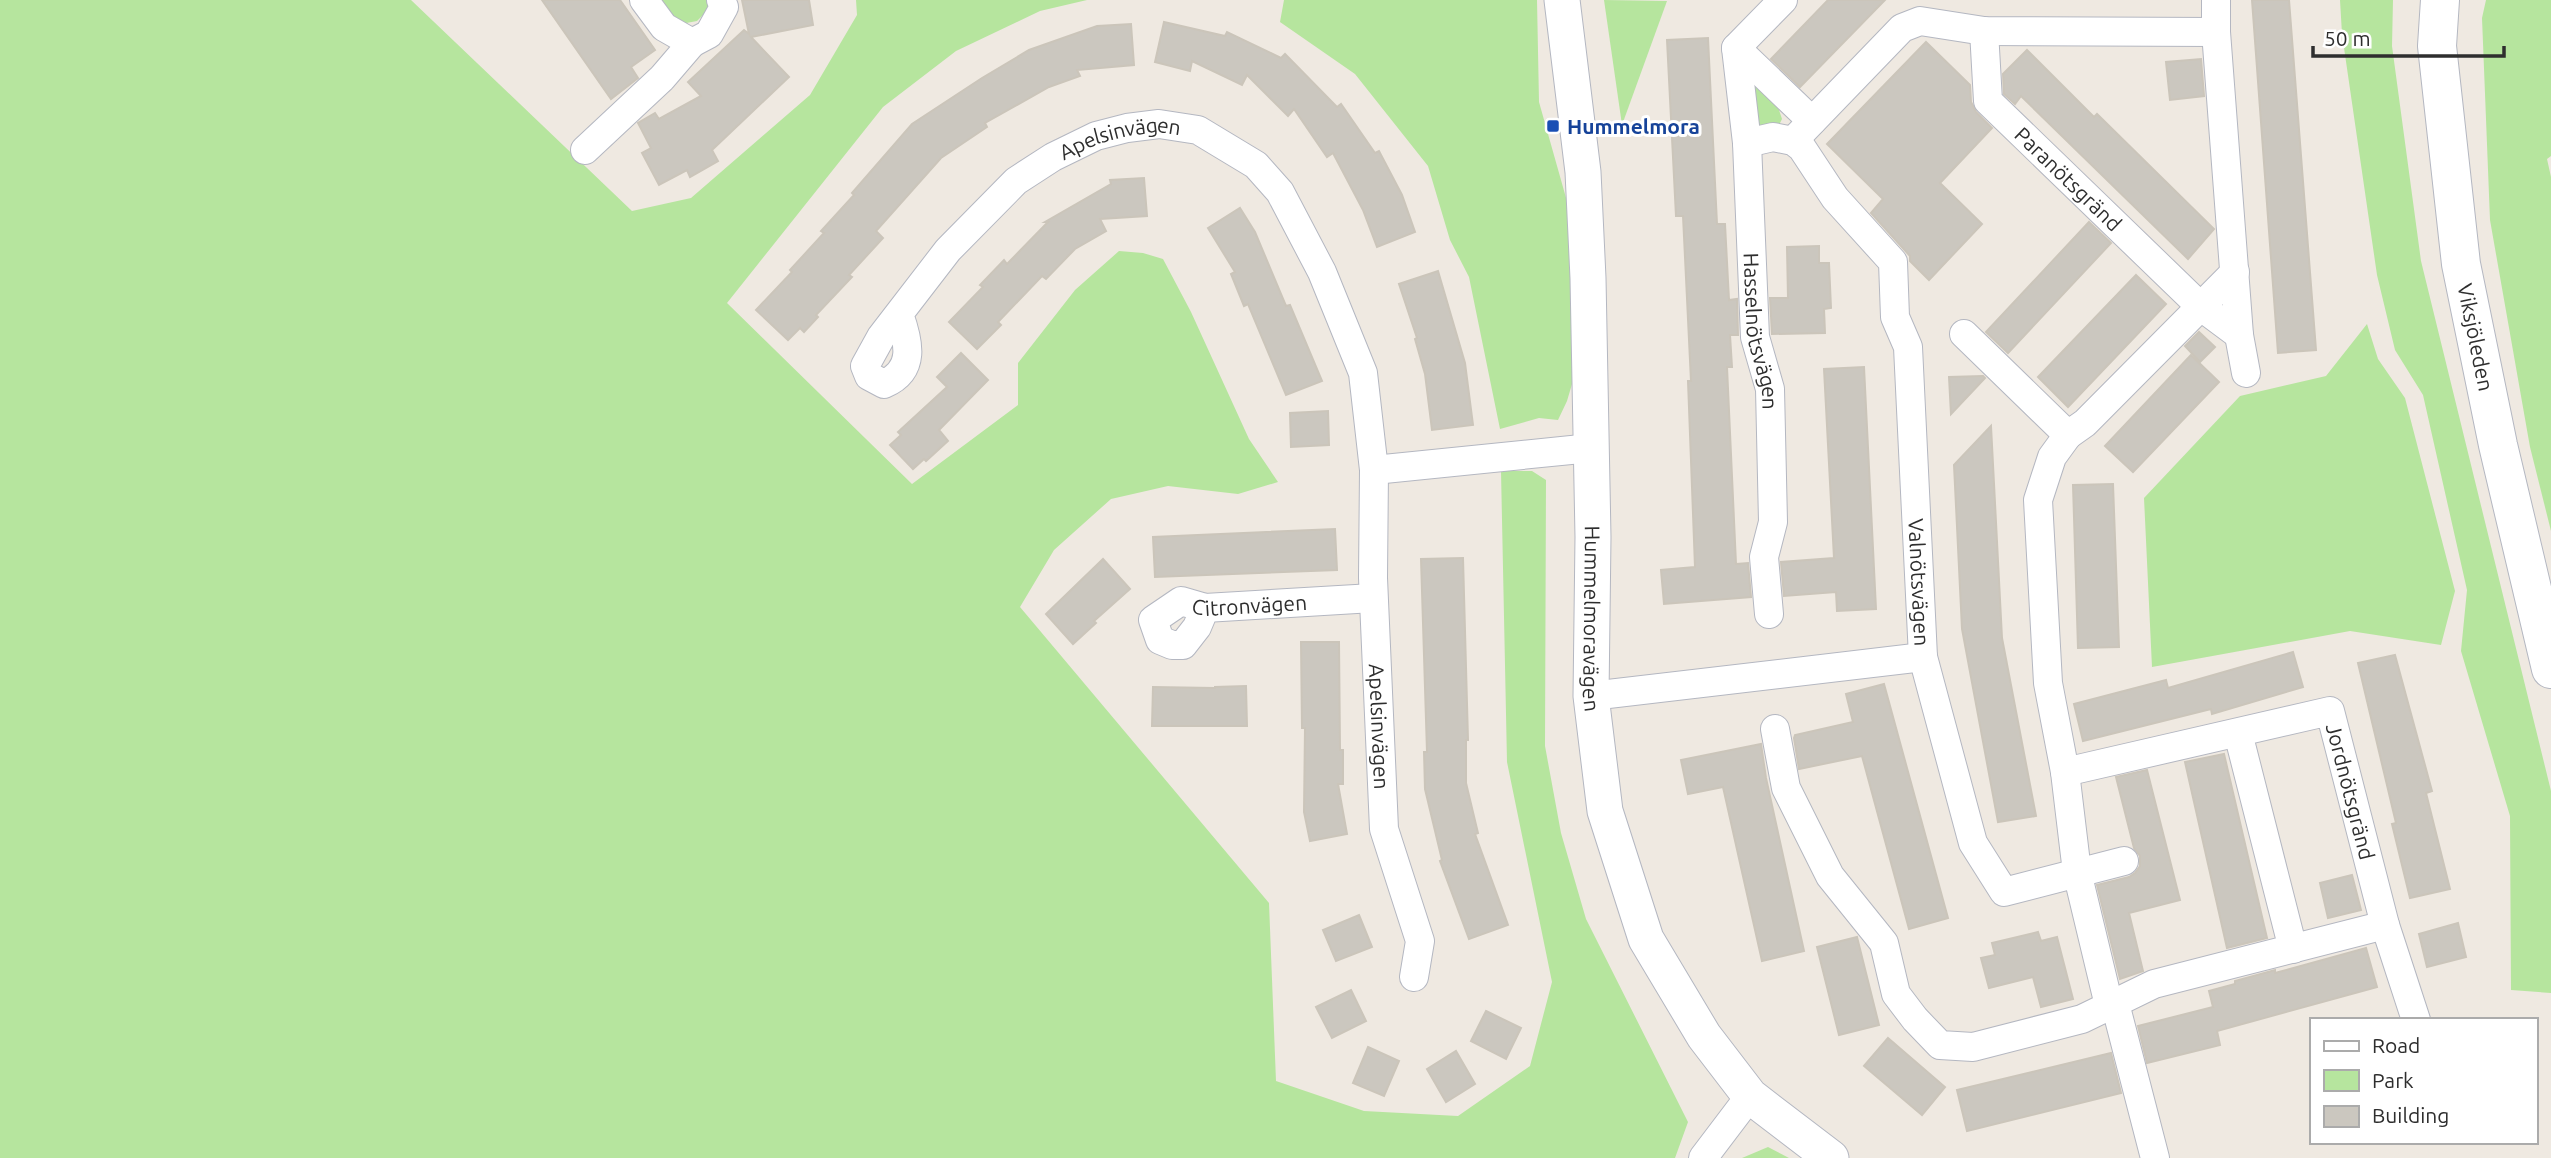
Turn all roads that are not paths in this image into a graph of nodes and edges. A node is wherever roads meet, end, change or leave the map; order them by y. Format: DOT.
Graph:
graph roads {
  1 [pos="644,0"];
  2 [pos="721,0"];
  3 [pos="1562,0"];
  4 [pos="1783,0"];
  5 [pos="2216,0"];
  6 [pos="2441,0"];
  7 [pos="1984,30"];
  8 [pos="2216,32"];
  9 [pos="692,43"];
  10 [pos="1736,48"];
  11 [pos="1802,131"];
  12 [pos="1746,143"];
  13 [pos="585,150"];
  14 [pos="2235,272"];
  15 [pos="2200,306"];
  16 [pos="1964,334"];
  17 [pos="2239,335"];
  18 [pos="865,366"];
  19 [pos="2246,373"];
  20 [pos="2068,435"];
  21 [pos="1591,448"];
  22 [pos="1374,470"];
  23 [pos="1373,597"];
  24 [pos="1769,614"];
  25 [pos="1160,640"];
  26 [pos="1923,657"];
  27 [pos="2551,669"];
  28 [pos="1591,696"];
  29 [pos="1775,729"];
  30 [pos="2238,733"];
  31 [pos="2065,772"];
  32 [pos="2124,861"];
  33 [pos="2077,872"];
  34 [pos="2385,925"];
  35 [pos="2292,949"];
  36 [pos="1414,977"];
  37 [pos="2112,1005"];
  38 [pos="2415,1018"];
  39 [pos="1751,1096"];
  40 [pos="1703,1158"];
  41 [pos="1831,1158"];
  42 [pos="2155,1158"];
  1 -- 9 [label="street"];
  2 -- 9 [label="street"];
  3 -- 21 [label="street, Hummelmoravägen"];
  4 -- 10 [label="street"];
  5 -- 8 [label="street"];
  6 -- 27 [label="main road, Viksjöleden"];
  7 -- 8 [label="street"];
  7 -- 11 [label="street"];
  7 -- 15 [label="street, Paranötsgränd"];
  8 -- 14 [label="street"];
  9 -- 13 [label="street"];
  10 -- 11 [label="street"];
  10 -- 12 [label="street, Hasselnötsvägen"];
  11 -- 12 [label="street"];
  11 -- 26 [label="street, Valnötsvägen"];
  12 -- 24 [label="street, Hasselnötsvägen"];
  14 -- 15 [label="street"];
  14 -- 17 [label="street"];
  15 -- 17 [label="street, Paranötsgränd"];
  15 -- 20 [label="street"];
  16 -- 20 [label="street"];
  17 -- 19 [label="street"];
  18 -- 22 [label="street, Apelsinvägen"];
  20 -- 31 [label="street"];
  21 -- 22 [label="street"];
  21 -- 28 [label="street, Hummelmoravägen"];
  22 -- 23 [label="street, Apelsinvägen"];
  23 -- 25 [label="street, Citronvägen"];
  23 -- 36 [label="street, Apelsinvägen"];
  26 -- 28 [label="street"];
  26 -- 33 [label="street, Valnötsvägen"];
  28 -- 39 [label="street, Hummelmoravägen"];
  29 -- 37 [label="street"];
  30 -- 31 [label="street, Jordnötsgränd"];
  30 -- 34 [label="street, Jordnötsgränd"];
  30 -- 35 [label="street"];
  31 -- 33 [label="street"];
  32 -- 33 [label="street"];
  33 -- 37 [label="street"];
  34 -- 35 [label="street"];
  34 -- 38 [label="street, Jordnötsgränd"];
  35 -- 37 [label="street"];
  37 -- 42 [label="street"];
  39 -- 40 [label="street"];
  39 -- 41 [label="street, Hummelmoravägen"];
}
